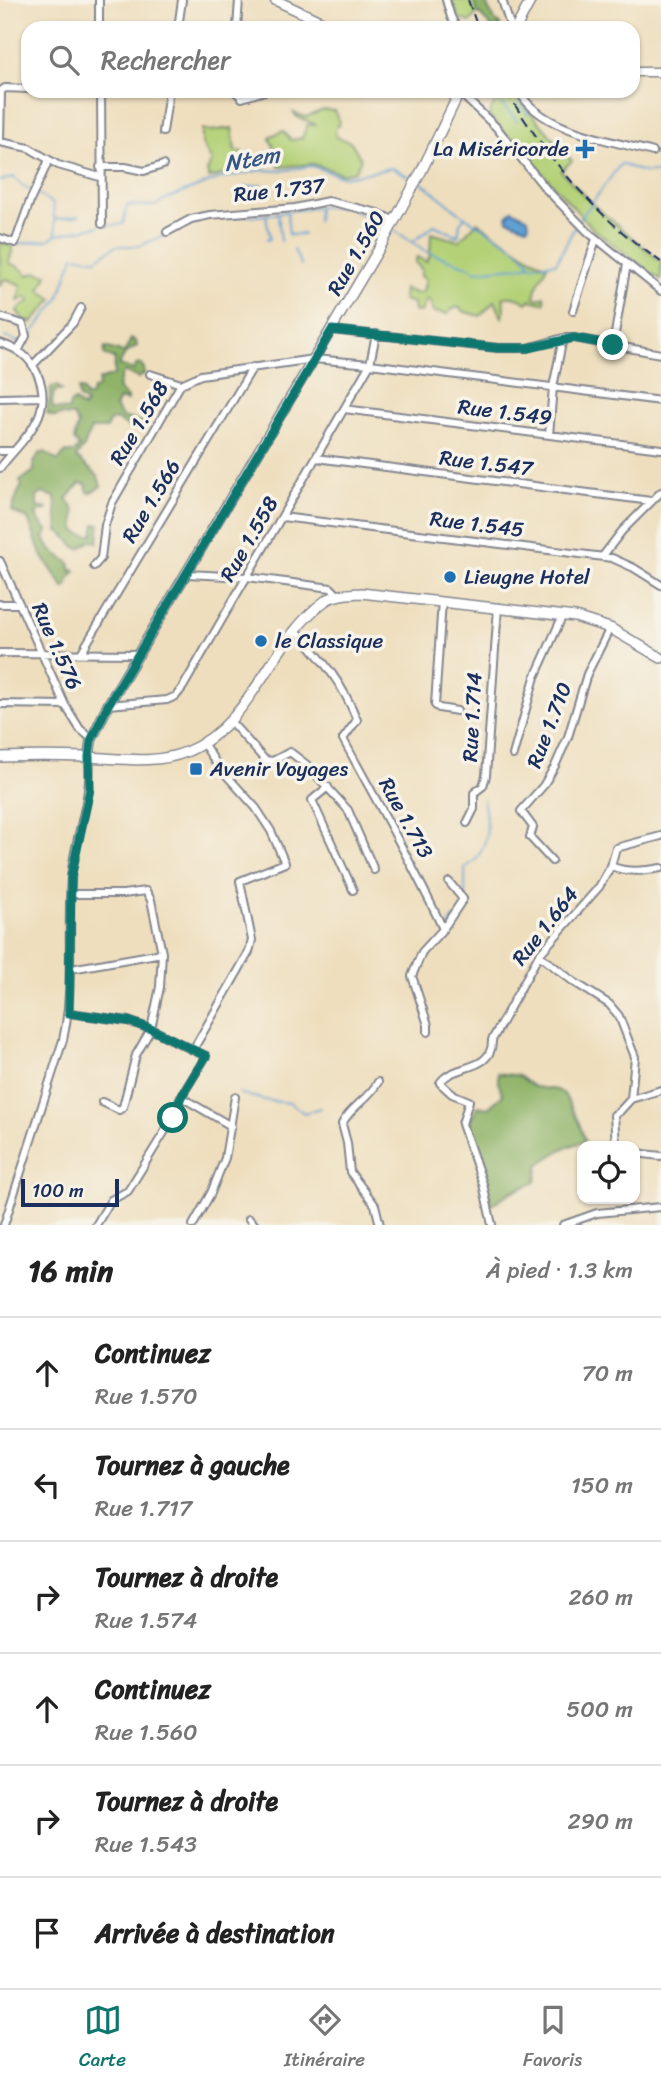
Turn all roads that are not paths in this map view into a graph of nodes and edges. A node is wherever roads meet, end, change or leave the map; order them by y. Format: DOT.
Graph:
graph roads {
  1 [pos="99,0"];
  2 [pos="182,0"];
  3 [pos="239,0"];
  4 [pos="275,0"];
  5 [pos="446,0"];
  6 [pos="502,0"];
  7 [pos="531,0"];
  8 [pos="99,21"];
  9 [pos="179,21"];
  10 [pos="238,21"];
  11 [pos="320,21"];
  12 [pos="454,21"];
  13 [pos="510,21"];
  14 [pos="518,21"];
  15 [pos="640,72"];
  16 [pos="661,72"];
  17 [pos="21,89"];
  18 [pos="101,98"];
  19 [pos="168,98"];
  20 [pos="457,98"];
  21 [pos="466,98"];
  22 [pos="523,98"];
  23 [pos="163,132"];
  24 [pos="653,152"];
  25 [pos="49,160"];
  26 [pos="163,165"];
  27 [pos="100,167"];
  28 [pos="100,177"];
  29 [pos="395,221"];
  30 [pos="102,224"];
  31 [pos="167,232"];
  32 [pos="0,238"];
  33 [pos="596,239"];
  34 [pos="627,264"];
  35 [pos="661,291"];
  36 [pos="82,308"];
  37 [pos="573,311"];
  38 [pos="0,317"];
  39 [pos="332,330"];
  40 [pos="376,334"];
  41 [pos="563,338"];
  42 [pos="0,343"];
  43 [pos="613,345"];
  44 [pos="18,351"];
  45 [pos="661,354"];
  46 [pos="314,359"];
  47 [pos="370,364"];
  48 [pos="33,365"];
  49 [pos="253,368"];
  50 [pos="150,374"];
  51 [pos="181,384"];
  52 [pos="553,387"];
  53 [pos="43,397"];
  54 [pos="0,398"];
  55 [pos="661,401"];
  56 [pos="344,409"];
  57 [pos="549,435"];
  58 [pos="661,449"];
  59 [pos="0,451"];
  60 [pos="13,451"];
  61 [pos="316,458"];
  62 [pos="0,468"];
  63 [pos="661,492"];
  64 [pos="651,501"];
  65 [pos="282,517"];
  66 [pos="602,557"];
  67 [pos="0,561"];
  68 [pos="94,566"];
  69 [pos="187,574"];
  70 [pos="247,577"];
  71 [pos="661,585"];
  72 [pos="338,595"];
  73 [pos="442,601"];
  74 [pos="0,604"];
  75 [pos="19,604"];
  76 [pos="498,607"];
  77 [pos="563,615"];
  78 [pos="610,628"];
  79 [pos="297,631"];
  80 [pos="43,652"];
  81 [pos="0,653"];
  82 [pos="81,653"];
  83 [pos="140,654"];
  84 [pos="661,658"];
  85 [pos="0,704"];
  86 [pos="65,705"];
  87 [pos="108,705"];
  88 [pos="457,710"];
  89 [pos="231,722"];
  90 [pos="92,738"];
  91 [pos="203,743"];
  92 [pos="513,755"];
  93 [pos="0,757"];
  94 [pos="89,757"];
  95 [pos="328,787"];
  96 [pos="467,823"];
  97 [pos="661,836"];
  98 [pos="552,861"];
  99 [pos="611,866"];
  100 [pos="661,868"];
  101 [pos="373,870"];
  102 [pos="449,881"];
  103 [pos="353,890"];
  104 [pos="71,894"];
  105 [pos="443,929"];
  106 [pos="162,953"];
  107 [pos="539,955"];
  108 [pos="71,969"];
  109 [pos="69,1013"];
  110 [pos="151,1029"];
  111 [pos="428,1032"];
  112 [pos="193,1050"];
  113 [pos="378,1082"];
  114 [pos="661,1090"];
  115 [pos="181,1097"];
  116 [pos="235,1097"];
  117 [pos="631,1099"];
  118 [pos="102,1102"];
  119 [pos="231,1126"];
  120 [pos="616,1141"];
  121 [pos="640,1154"];
  122 [pos="661,1156"];
  123 [pos="661,1207"];
  124 [pos="587,1217"];
  125 [pos="249,1219"];
  126 [pos="4,1225"];
  127 [pos="96,1225"];
  128 [pos="193,1225"];
  129 [pos="255,1225"];
  130 [pos="380,1225"];
  131 [pos="492,1225"];
  132 [pos="564,1225"];
  133 [pos="590,1225"];
  1 -- 8 [label="street"];
  2 -- 9 [label="street"];
  3 -- 10 [label="street"];
  4 -- 11 [label="main road"];
  5 -- 12 [label="street"];
  6 -- 13 [label="street"];
  7 -- 14 [label="main road"];
  15 -- 16 [label="street"];
  17 -- 25 [label="street"];
  18 -- 27 [label="street"];
  19 -- 23 [label="street"];
  20 -- 29 [label="main road, Rue 1.560"];
  21 -- 33 [label="street"];
  22 -- 24 [label="street"];
  25 -- 28 [label="street"];
  25 -- 32 [label="street"];
  26 -- 27 [label="street"];
  27 -- 28 [label="street"];
  28 -- 30 [label="street"];
  29 -- 31 [label="street, Rue 1.737"];
  29 -- 39 [label="main road, Rue 1.560"];
  33 -- 34 [label="street"];
  33 -- 37 [label="street"];
  34 -- 35 [label="street"];
  34 -- 43 [label="street"];
  36 -- 48 [label="street"];
  38 -- 44 [label="street"];
  39 -- 40 [label="street"];
  39 -- 46 [label="main road, Rue 1.560"];
  40 -- 41 [label="street"];
  40 -- 47 [label="street, Rue 1.558"];
  41 -- 43 [label="street"];
  41 -- 52 [label="street"];
  42 -- 44 [label="street"];
  43 -- 45 [label="street"];
  44 -- 48 [label="street"];
  46 -- 47 [label="street, Rue 1.568"];
  46 -- 49 [label="street, Rue 1.568"];
  46 -- 69 [label="main road, Rue 1.560"];
  47 -- 52 [label="street, Rue 1.568"];
  47 -- 56 [label="street, Rue 1.558"];
  48 -- 53 [label="street"];
  49 -- 51 [label="street, Rue 1.568"];
  49 -- 82 [label="street, Rue 1.566"];
  50 -- 51 [label="street"];
  51 -- 68 [label="street, Rue 1.568"];
  52 -- 55 [label="street, Rue 1.568"];
  52 -- 57 [label="street"];
  53 -- 54 [label="street"];
  53 -- 60 [label="street"];
  56 -- 57 [label="street, Rue 1.549"];
  56 -- 61 [label="street, Rue 1.558"];
  57 -- 58 [label="street, Rue 1.549"];
  59 -- 60 [label="street"];
  60 -- 62 [label="street"];
  61 -- 64 [label="street, Rue 1.547"];
  61 -- 65 [label="street, Rue 1.558"];
  63 -- 64 [label="street"];
  64 -- 66 [label="street"];
  65 -- 66 [label="street, Rue 1.545"];
  65 -- 70 [label="street, Rue 1.558"];
  66 -- 71 [label="street, Rue 1.545"];
  67 -- 75 [label="street, Rue 1.576"];
  69 -- 70 [label="street"];
  69 -- 83 [label="main road, Rue 1.560"];
  70 -- 72 [label="street"];
  70 -- 87 [label="street, Rue 1.558"];
  72 -- 73 [label="main road"];
  72 -- 79 [label="main road"];
  73 -- 76 [label="main road"];
  73 -- 88 [label="street"];
  74 -- 75 [label="street"];
  75 -- 80 [label="street, Rue 1.576"];
  76 -- 77 [label="main road"];
  76 -- 96 [label="street, Rue 1.714"];
  77 -- 78 [label="main road"];
  77 -- 92 [label="street"];
  78 -- 84 [label="main road"];
  78 -- 98 [label="street, Rue 1.710"];
  79 -- 89 [label="main road"];
  79 -- 105 [label="street, Rue 1.713"];
  80 -- 81 [label="street"];
  80 -- 82 [label="street"];
  80 -- 86 [label="street, Rue 1.576"];
  82 -- 83 [label="street"];
  83 -- 87 [label="main road, Rue 1.560"];
  85 -- 86 [label="street"];
  86 -- 90 [label="street, Rue 1.576"];
  87 -- 90 [label="main road, Rue 1.560"];
  89 -- 91 [label="main road"];
  89 -- 95 [label="street"];
  90 -- 94 [label="main road, Rue 1.560"];
  91 -- 94 [label="main road"];
  91 -- 112 [label="street"];
  93 -- 94 [label="main road"];
  94 -- 104 [label="street"];
  95 -- 101 [label="street"];
  95 -- 103 [label="street"];
  97 -- 99 [label="street, Rue 1.664"];
  99 -- 100 [label="street"];
  99 -- 107 [label="street, Rue 1.664"];
  102 -- 105 [label="street"];
  104 -- 106 [label="street"];
  104 -- 108 [label="street"];
  105 -- 111 [label="street"];
  106 -- 108 [label="street"];
  106 -- 110 [label="street"];
  107 -- 117 [label="street"];
  107 -- 131 [label="street, Rue 1.664"];
  108 -- 109 [label="street"];
  109 -- 110 [label="street"];
  109 -- 126 [label="street"];
  110 -- 112 [label="street"];
  110 -- 118 [label="street"];
  112 -- 115 [label="street"];
  113 -- 130 [label="street"];
  114 -- 117 [label="street"];
  115 -- 119 [label="street"];
  115 -- 127 [label="street"];
  116 -- 119 [label="street"];
  117 -- 120 [label="street"];
  119 -- 128 [label="street"];
  121 -- 122 [label="street"];
  123 -- 124 [label="street"];
  124 -- 132 [label="street"];
  124 -- 133 [label="street"];
  125 -- 129 [label="street"];
}
